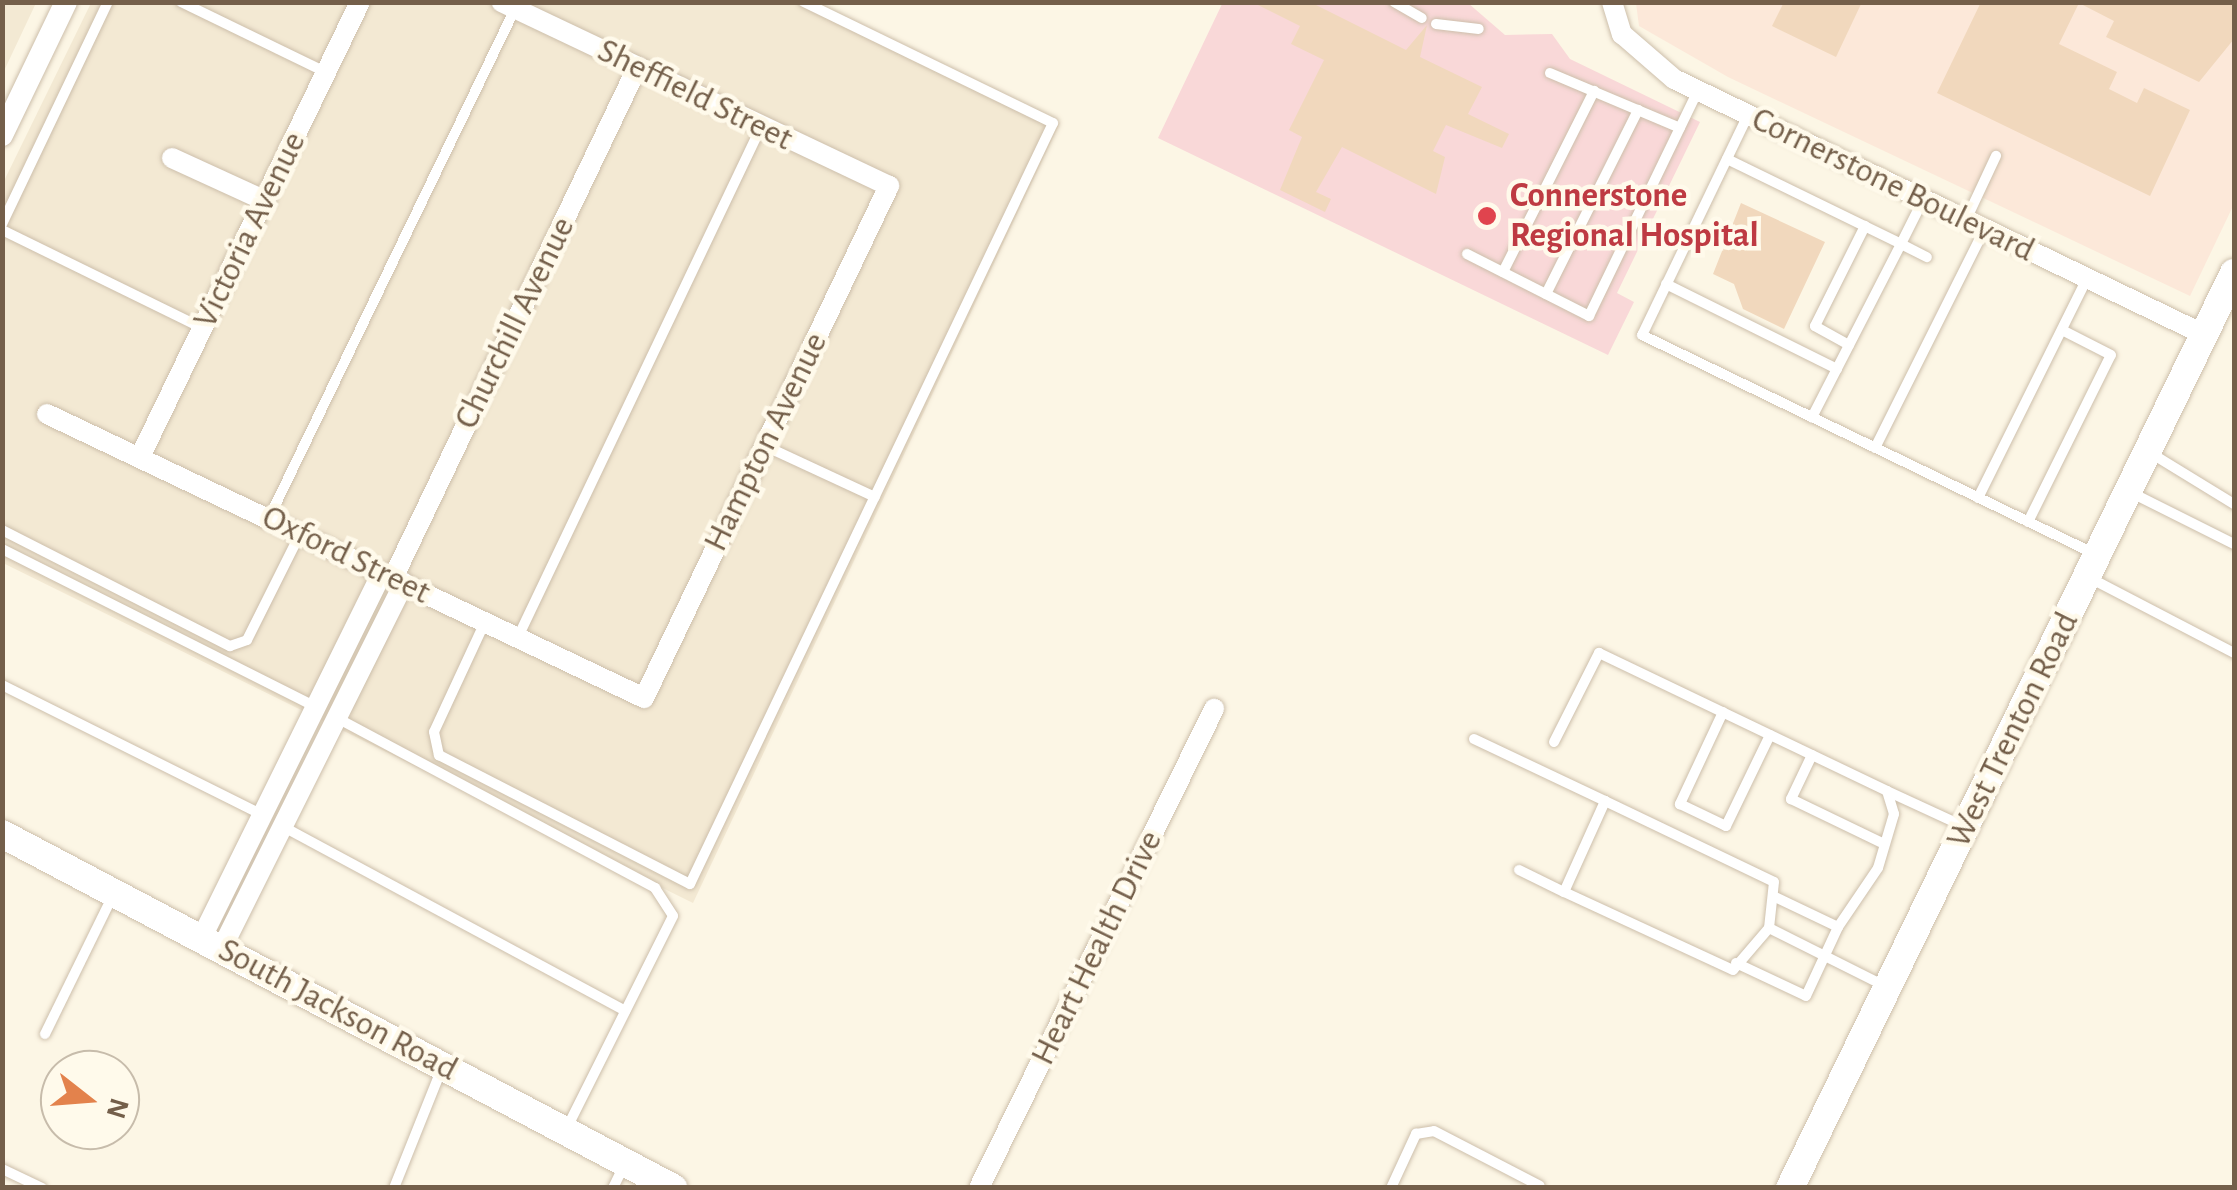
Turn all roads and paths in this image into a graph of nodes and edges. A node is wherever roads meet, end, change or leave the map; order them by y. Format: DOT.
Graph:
graph roads {
  1 [pos="66,2"];
  2 [pos="108,2"];
  3 [pos="181,2"];
  4 [pos="360,2"];
  5 [pos="804,2"];
  6 [pos="1394,2"];
  7 [pos="1612,2"];
  8 [pos="508,6"];
  9 [pos="1422,18"];
  10 [pos="1436,24"];
  11 [pos="1479,29"];
  12 [pos="638,68"];
  13 [pos="326,73"];
  14 [pos="1550,73"];
  15 [pos="1698,90"];
  16 [pos="1594,92"];
  17 [pos="1638,110"];
  18 [pos="1748,114"];
  19 [pos="761,127"];
  20 [pos="1680,128"];
  21 [pos="2,134"];
  22 [pos="1996,156"];
  23 [pos="172,158"];
  24 [pos="1726,159"];
  25 [pos="889,186"];
  26 [pos="266,200"];
  27 [pos="1924,200"];
  28 [pos="1976,224"];
  29 [pos="1865,226"];
  30 [pos="2,227"];
  31 [pos="1901,244"];
  32 [pos="1467,254"];
  33 [pos="1926,257"];
  34 [pos="1503,272"];
  35 [pos="2234,273"];
  36 [pos="2087,278"];
  37 [pos="1666,284"];
  38 [pos="1546,294"];
  39 [pos="202,328"];
  40 [pos="2062,330"];
  41 [pos="2205,335"];
  42 [pos="1850,345"];
  43 [pos="1837,369"];
  44 [pos="48,414"];
  45 [pos="1812,418"];
  46 [pos="765,446"];
  47 [pos="1875,448"];
  48 [pos="2148,452"];
  49 [pos="140,457"];
  50 [pos="2129,492"];
  51 [pos="874,497"];
  52 [pos="1978,498"];
  53 [pos="2234,504"];
  54 [pos="269,518"];
  55 [pos="2028,522"];
  56 [pos="2,530"];
  57 [pos="300,534"];
  58 [pos="2234,544"];
  59 [pos="2,549"];
  60 [pos="2092,566"];
  61 [pos="393,578"];
  62 [pos="485,622"];
  63 [pos="518,637"];
  64 [pos="2234,652"];
  65 [pos="2,686"];
  66 [pos="644,698"];
  67 [pos="312,705"];
  68 [pos="1214,709"];
  69 [pos="1723,712"];
  70 [pos="332,716"];
  71 [pos="1770,734"];
  72 [pos="1474,738"];
  73 [pos="1554,742"];
  74 [pos="1812,755"];
  75 [pos="1886,790"];
  76 [pos="1605,801"];
  77 [pos="270,819"];
  78 [pos="1966,828"];
  79 [pos="2,834"];
  80 [pos="1880,842"];
  81 [pos="1518,870"];
  82 [pos="115,892"];
  83 [pos="1564,892"];
  84 [pos="1773,896"];
  85 [pos="1838,927"];
  86 [pos="1769,928"];
  87 [pos="212,943"];
  88 [pos="1824,956"];
  89 [pos="1736,963"];
  90 [pos="1888,987"];
  91 [pos="625,1012"];
  92 [pos="44,1034"];
  93 [pos="443,1066"];
  94 [pos="566,1130"];
  95 [pos="2,1168"];
  96 [pos="619,1175"];
  97 [pos="1541,1187"];
  98 [pos="42,1188"];
  99 [pos="394,1188"];
  100 [pos="674,1188"];
  101 [pos="979,1188"];
  102 [pos="1391,1188"];
  103 [pos="1790,1188"];
  1 -- 21 [label="street"];
  2 -- 30 [label="lane"];
  3 -- 13 [label="lane"];
  4 -- 13 [label="street, Victoria Avenue"];
  5 -- 51 [label="lane"];
  6 -- 9 [label="lane"];
  7 -- 15 [label="street, Cornerstone Boulevard"];
  8 -- 12 [label="street, Sheffield Street"];
  8 -- 54 [label="lane"];
  10 -- 11 [label="lane"];
  12 -- 19 [label="street, Sheffield Street"];
  12 -- 61 [label="street, Churchill Avenue"];
  13 -- 26 [label="street, Victoria Avenue"];
  14 -- 16 [label="lane"];
  15 -- 18 [label="street, Cornerstone Boulevard"];
  15 -- 20 [label="lane"];
  16 -- 17 [label="lane"];
  16 -- 34 [label="lane"];
  17 -- 20 [label="lane"];
  17 -- 38 [label="lane"];
  18 -- 24 [label="lane"];
  18 -- 27 [label="street, Cornerstone Boulevard"];
  19 -- 25 [label="street, Sheffield Street"];
  19 -- 63 [label="lane"];
  20 -- 38 [label="lane"];
  22 -- 28 [label="lane"];
  23 -- 26 [label="street"];
  24 -- 29 [label="lane"];
  24 -- 37 [label="lane"];
  25 -- 46 [label="street, Hampton Avenue"];
  26 -- 39 [label="street, Victoria Avenue"];
  27 -- 28 [label="street, Cornerstone Boulevard"];
  27 -- 31 [label="lane"];
  28 -- 36 [label="street, Cornerstone Boulevard"];
  28 -- 47 [label="lane"];
  29 -- 31 [label="lane"];
  29 -- 42 [label="lane"];
  30 -- 39 [label="lane"];
  31 -- 33 [label="lane"];
  31 -- 42 [label="lane"];
  32 -- 34 [label="lane"];
  34 -- 38 [label="lane"];
  35 -- 41 [label="main road, West Trenton Road"];
  36 -- 40 [label="lane"];
  36 -- 41 [label="street, Cornerstone Boulevard"];
  37 -- 43 [label="lane"];
  37 -- 45 [label="lane"];
  39 -- 49 [label="street, Victoria Avenue"];
  40 -- 52 [label="lane"];
  40 -- 55 [label="lane"];
  41 -- 48 [label="main road, West Trenton Road"];
  42 -- 43 [label="lane"];
  43 -- 45 [label="lane"];
  44 -- 49 [label="street, Oxford Street"];
  45 -- 47 [label="lane"];
  46 -- 51 [label="lane"];
  46 -- 66 [label="street, Hampton Avenue"];
  47 -- 52 [label="lane"];
  48 -- 50 [label="main road, West Trenton Road"];
  48 -- 53 [label="lane"];
  49 -- 54 [label="street, Oxford Street"];
  50 -- 58 [label="lane"];
  50 -- 60 [label="main road, West Trenton Road"];
  51 -- 62 [label="lane"];
  52 -- 55 [label="lane"];
  54 -- 57 [label="street, Oxford Street"];
  55 -- 60 [label="lane"];
  56 -- 57 [label="lane"];
  57 -- 61 [label="street, Oxford Street"];
  59 -- 67 [label="lane"];
  60 -- 64 [label="lane"];
  60 -- 78 [label="main road, West Trenton Road"];
  61 -- 62 [label="street, Oxford Street"];
  61 -- 67 [label="street, Churchill Avenue"];
  61 -- 70 [label="street, Churchill Avenue"];
  62 -- 63 [label="street, Oxford Street"];
  63 -- 66 [label="street, Oxford Street"];
  65 -- 77 [label="lane"];
  67 -- 70 [label="street"];
  67 -- 77 [label="street, Churchill Avenue"];
  68 -- 101 [label="street, Heart Health Drive"];
  69 -- 71 [label="lane"];
  69 -- 71 [label="lane"];
  69 -- 73 [label="lane"];
  70 -- 77 [label="street, Churchill Avenue"];
  70 -- 91 [label="lane"];
  71 -- 74 [label="lane"];
  72 -- 76 [label="lane"];
  74 -- 75 [label="lane"];
  74 -- 80 [label="lane"];
  75 -- 78 [label="lane"];
  75 -- 80 [label="lane"];
  76 -- 83 [label="lane"];
  76 -- 84 [label="lane"];
  77 -- 87 [label="street, Churchill Avenue"];
  77 -- 91 [label="lane"];
  78 -- 90 [label="main road, West Trenton Road"];
  79 -- 82 [label="main road, South Jackson Road"];
  80 -- 85 [label="lane"];
  81 -- 83 [label="lane"];
  82 -- 87 [label="main road, South Jackson Road"];
  82 -- 92 [label="lane"];
  83 -- 89 [label="lane"];
  84 -- 85 [label="lane"];
  84 -- 86 [label="lane"];
  85 -- 88 [label="lane"];
  86 -- 88 [label="lane"];
  86 -- 89 [label="lane"];
  87 -- 93 [label="main road, South Jackson Road"];
  88 -- 89 [label="lane"];
  88 -- 90 [label="lane"];
  90 -- 103 [label="main road, West Trenton Road"];
  91 -- 94 [label="lane"];
  93 -- 94 [label="main road, South Jackson Road"];
  93 -- 99 [label="lane"];
  94 -- 96 [label="main road, South Jackson Road"];
  95 -- 98 [label="lane"];
  96 -- 100 [label="main road, South Jackson Road"];
  97 -- 102 [label="lane"];
}
